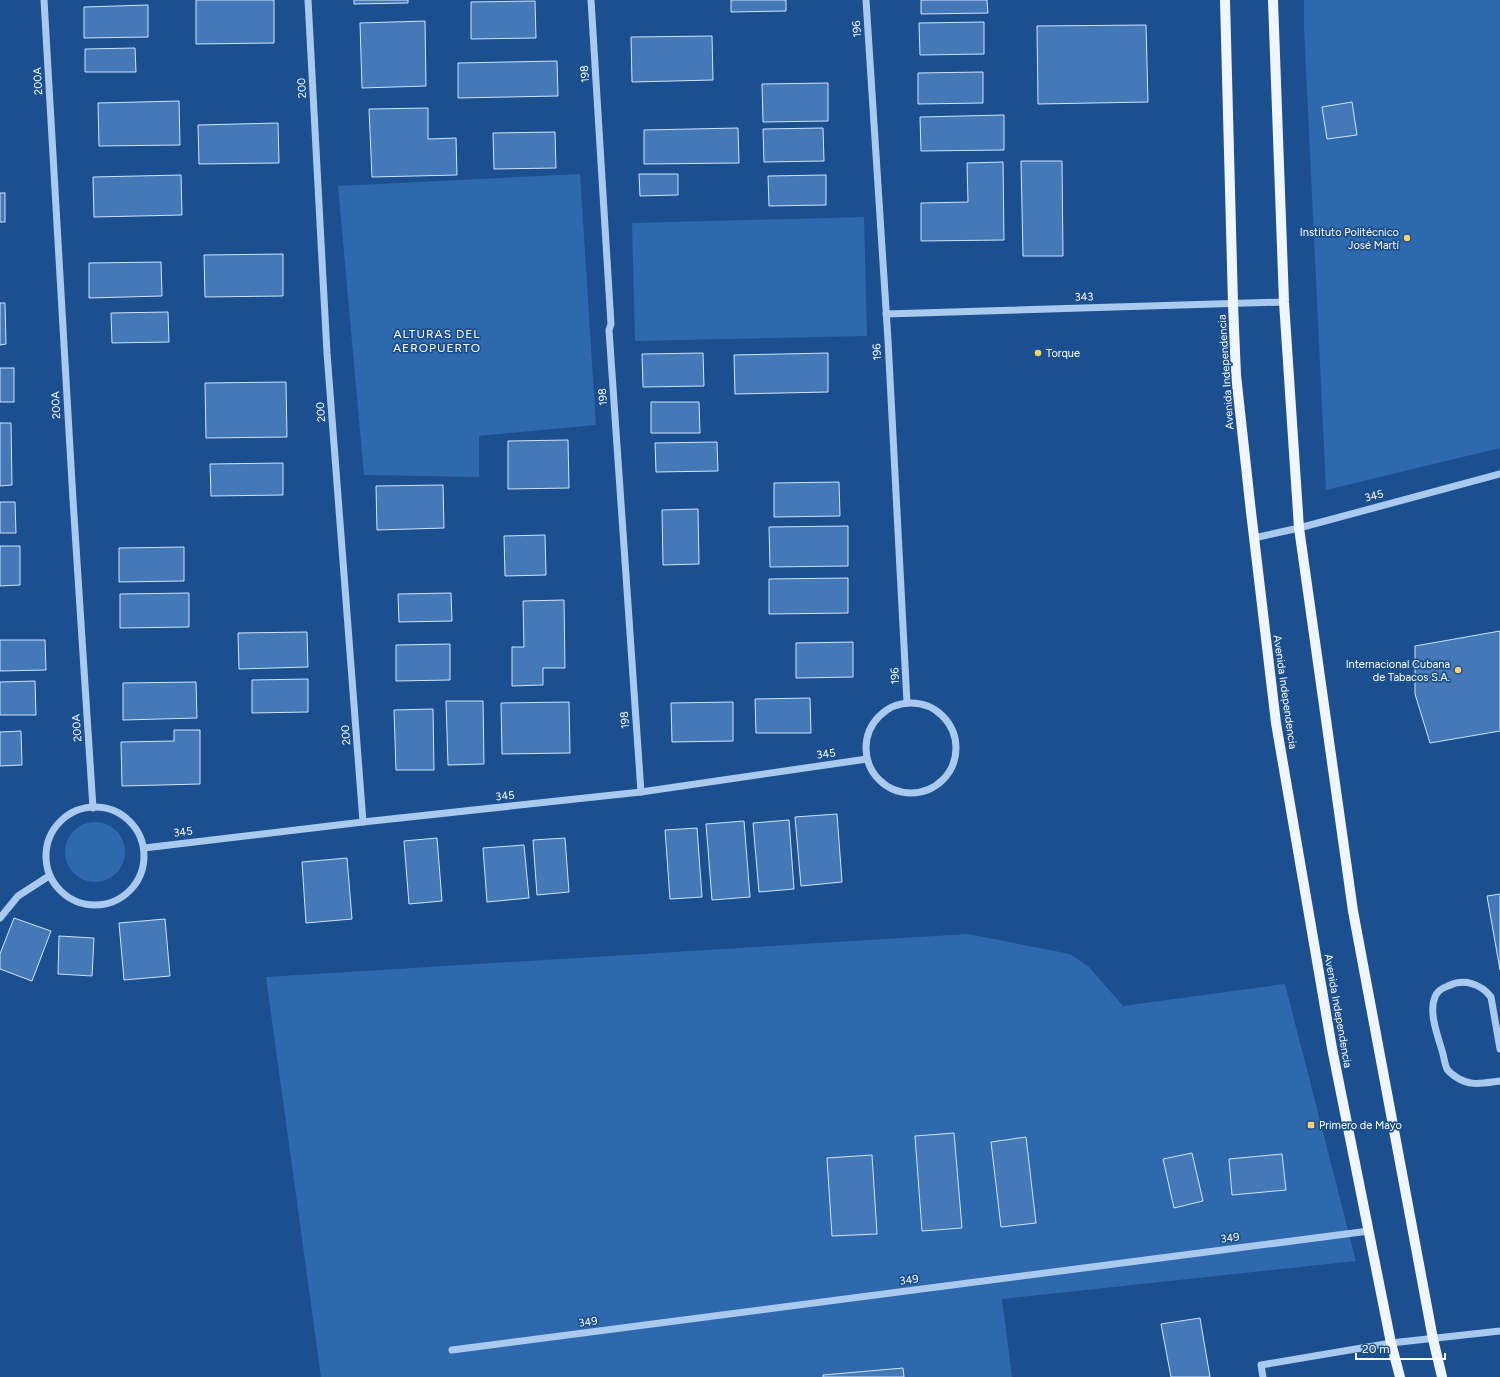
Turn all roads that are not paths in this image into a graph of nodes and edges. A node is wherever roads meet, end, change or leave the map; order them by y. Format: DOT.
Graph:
graph roads {
  1 [pos="44,0"];
  2 [pos="308,0"];
  3 [pos="591,0"];
  4 [pos="866,0"];
  5 [pos="1225,0"];
  6 [pos="1273,0"];
  7 [pos="1284,302"];
  8 [pos="1233,304"];
  9 [pos="886,314"];
  10 [pos="1500,474"];
  11 [pos="1299,528"];
  12 [pos="1254,538"];
  13 [pos="907,703"];
  14 [pos="867,759"];
  15 [pos="641,792"];
  16 [pos="93,808"];
  17 [pos="363,822"];
  18 [pos="144,848"];
  19 [pos="49,876"];
  20 [pos="0,918"];
  21 [pos="1500,1049"];
  22 [pos="1500,1081"];
  23 [pos="1369,1231"];
  24 [pos="1500,1331"];
  25 [pos="1432,1339"];
  26 [pos="1391,1343"];
  27 [pos="452,1350"];
  28 [pos="1263,1377"];
  29 [pos="1400,1377"];
  30 [pos="1442,1377"];
  1 -- 16 [label="street, 200A"];
  2 -- 17 [label="street, 200"];
  3 -- 15 [label="street, 198"];
  4 -- 9 [label="street, 196"];
  5 -- 8 [label="main road, Avenida Independencia"];
  6 -- 7 [label="main road"];
  7 -- 8 [label="street, 343"];
  7 -- 11 [label="main road"];
  8 -- 9 [label="street, 343"];
  8 -- 12 [label="main road, Avenida Independencia"];
  9 -- 13 [label="street, 196"];
  10 -- 11 [label="street, 345"];
  11 -- 12 [label="street, 345"];
  11 -- 25 [label="main road"];
  12 -- 23 [label="main road, Avenida Independencia"];
  13 -- 14 [label="street"];
  13 -- 14 [label="street"];
  14 -- 15 [label="street, 345"];
  15 -- 17 [label="street, 345"];
  16 -- 18 [label="street"];
  16 -- 19 [label="street"];
  17 -- 18 [label="street, 345"];
  18 -- 19 [label="street"];
  19 -- 20 [label="street"];
  21 -- 22 [label="street"];
  23 -- 26 [label="main road, Avenida Independencia"];
  23 -- 27 [label="street, 349"];
  24 -- 25 [label="street"];
  25 -- 26 [label="street"];
  25 -- 30 [label="main road"];
  26 -- 28 [label="street"];
  26 -- 29 [label="main road, Avenida Independencia"];
}
